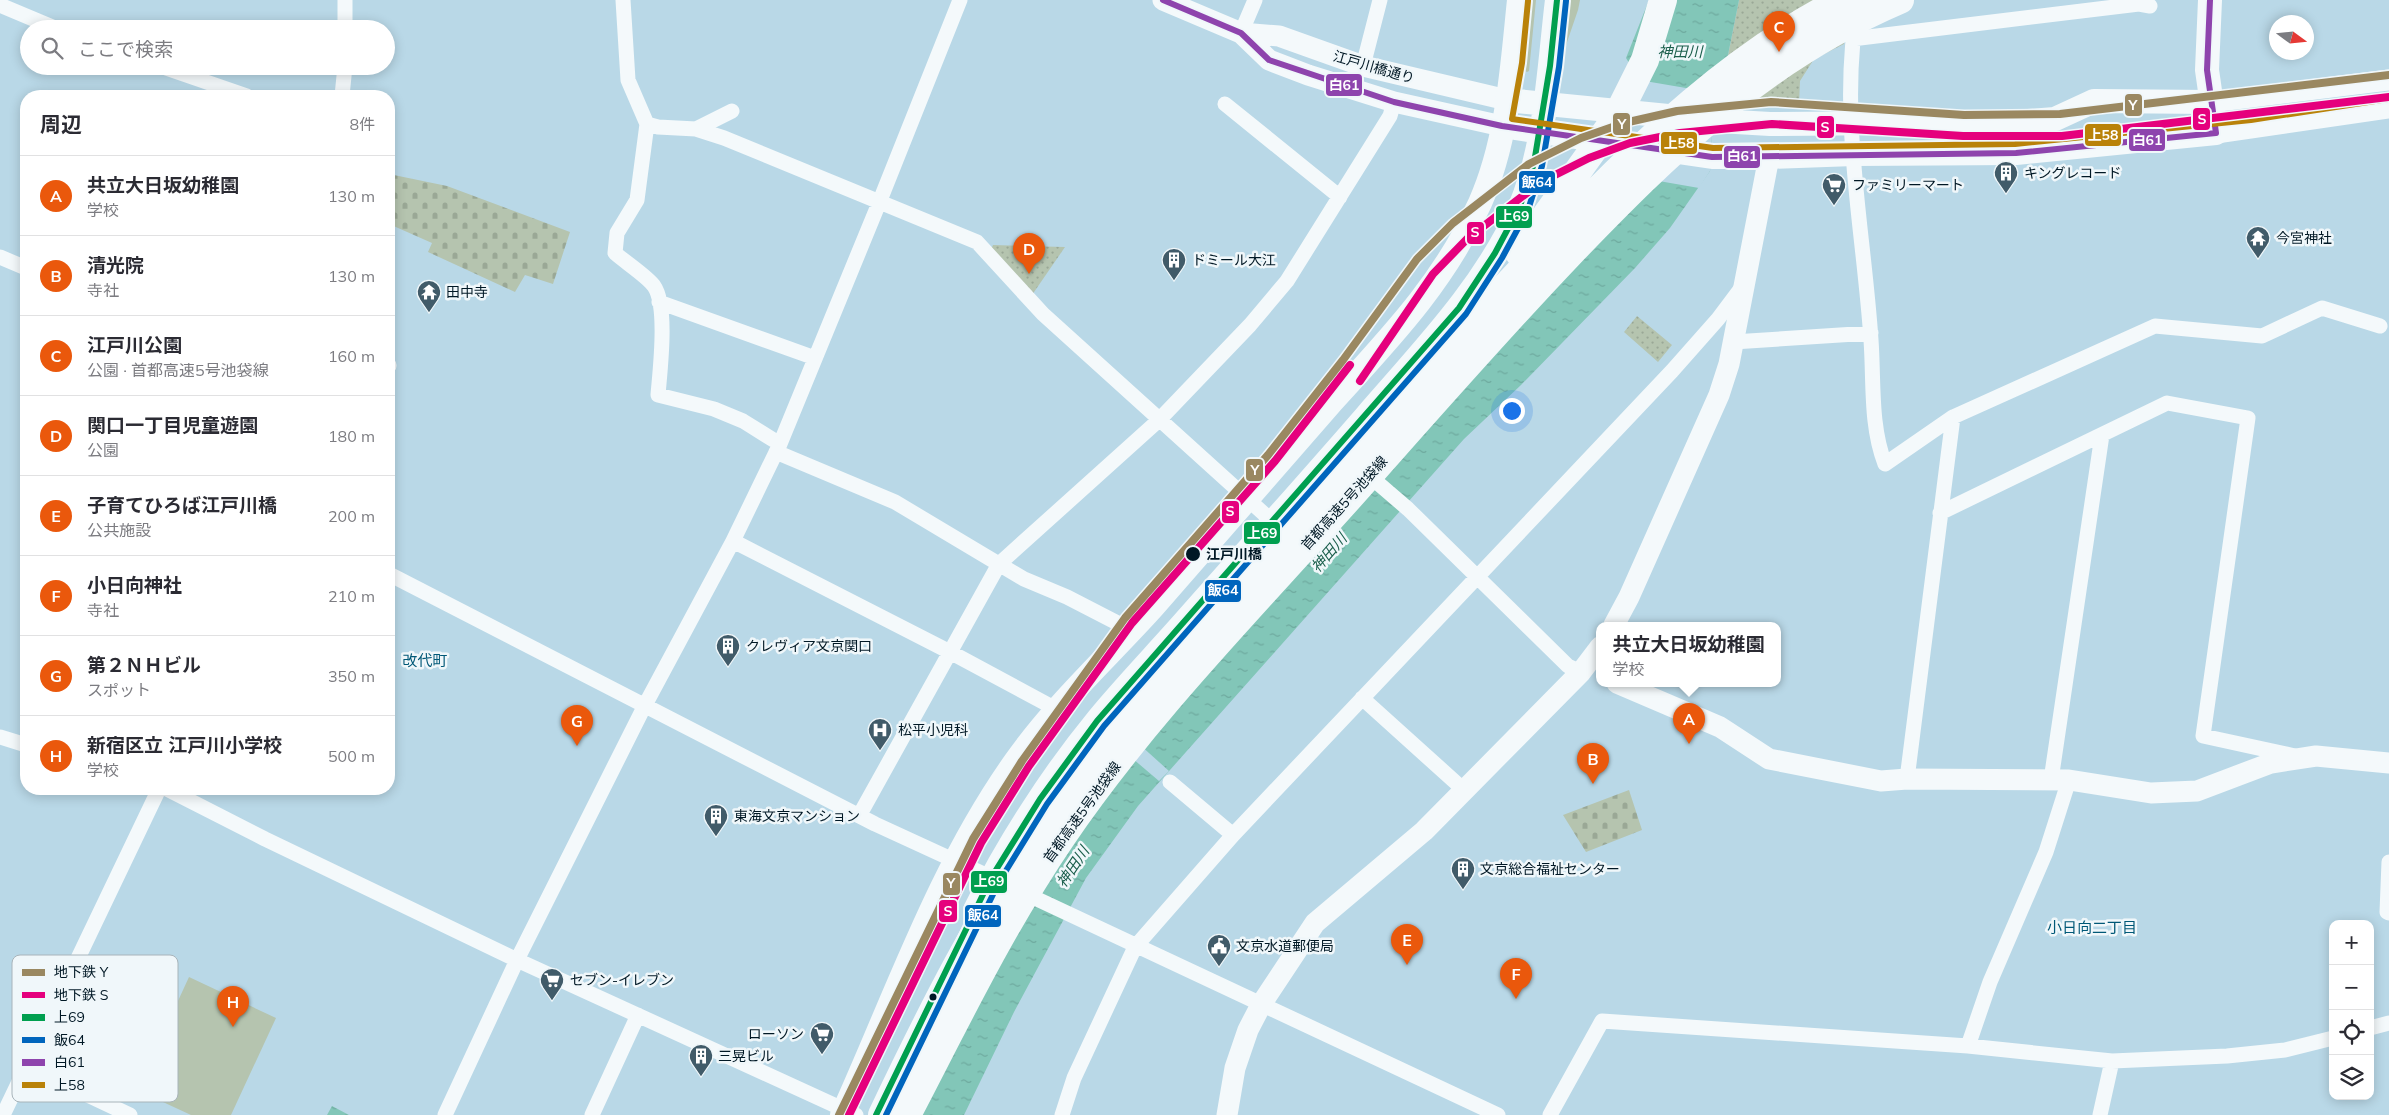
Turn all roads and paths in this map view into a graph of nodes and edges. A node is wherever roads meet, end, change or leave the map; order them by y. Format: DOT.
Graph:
graph roads {
  1 [pos="345,0"];
  2 [pos="623,0"];
  3 [pos="960,0"];
  4 [pos="1163,0"];
  5 [pos="1255,0"];
  6 [pos="1380,0"];
  7 [pos="1519,0"];
  8 [pos="1557,0"];
  9 [pos="1663,0"];
  10 [pos="1843,0"];
  11 [pos="1860,0"];
  12 [pos="1900,0"];
  13 [pos="2210,0"];
  14 [pos="0,5"];
  15 [pos="2150,6"];
  16 [pos="36,20"];
  17 [pos="345,20"];
  18 [pos="1241,33"];
  19 [pos="1852,39"];
  20 [pos="1363,66"];
  21 [pos="186,75"];
  22 [pos="344,75"];
  23 [pos="2389,80"];
  24 [pos="230,90"];
  25 [pos="343,90"];
  26 [pos="1507,100"];
  27 [pos="1394,102"];
  28 [pos="2211,102"];
  29 [pos="1225,104"];
  30 [pos="1544,104"];
  31 [pos="2389,108"];
  32 [pos="732,111"];
  33 [pos="1852,123"];
  34 [pos="648,124"];
  35 [pos="1502,126"];
  36 [pos="696,129"];
  37 [pos="1540,132"];
  38 [pos="2216,133"];
  39 [pos="1854,154"];
  40 [pos="1769,157"];
  41 [pos="1340,198"];
  42 [pos="879,203"];
  43 [pos="0,257"];
  44 [pos="20,265"];
  45 [pos="1744,285"];
  46 [pos="659,302"];
  47 [pos="1490,302"];
  48 [pos="2380,326"];
  49 [pos="1871,333"];
  50 [pos="1733,342"];
  51 [pos="814,358"];
  52 [pos="1952,417"];
  53 [pos="1159,420"];
  54 [pos="2102,435"];
  55 [pos="778,448"];
  56 [pos="1338,448"];
  57 [pos="1248,498"];
  58 [pos="1940,513"];
  59 [pos="1273,522"];
  60 [pos="733,542"];
  61 [pos="999,564"];
  62 [pos="395,577"];
  63 [pos="1476,578"];
  64 [pos="1616,622"];
  65 [pos="1131,630"];
  66 [pos="950,652"];
  67 [pos="1596,659"];
  68 [pos="1591,674"];
  69 [pos="1626,687"];
  70 [pos="1362,698"];
  71 [pos="644,707"];
  72 [pos="1056,709"];
  73 [pos="0,737"];
  74 [pos="20,743"];
  75 [pos="2303,758"];
  76 [pos="2389,764"];
  77 [pos="1906,779"];
  78 [pos="2060,780"];
  79 [pos="1170,782"];
  80 [pos="1464,790"];
  81 [pos="156,795"];
  82 [pos="179,795"];
  83 [pos="859,816"];
  84 [pos="1233,835"];
  85 [pos="955,862"];
  86 [pos="2389,862"];
  87 [pos="991,878"];
  88 [pos="2389,913"];
  89 [pos="1135,947"];
  90 [pos="79,955"];
  91 [pos="517,960"];
  92 [pos="1262,1002"];
  93 [pos="638,1015"];
  94 [pos="2389,1023"];
  95 [pos="2374,1027"];
  96 [pos="2329,1039"];
  97 [pos="1968,1046"];
  98 [pos="2112,1061"];
  99 [pos="12,1091"];
  100 [pos="102,1102"];
  101 [pos="4,1105"];
  102 [pos="847,1113"];
  103 [pos="1493,1114"];
  104 [pos="130,1115"];
  105 [pos="445,1115"];
  106 [pos="592,1115"];
  107 [pos="876,1115"];
  108 [pos="882,1115"];
  109 [pos="906,1115"];
  110 [pos="1062,1115"];
  111 [pos="1227,1115"];
  112 [pos="1550,1115"];
  113 [pos="2100,1115"];
  1 -- 17 [label="street"];
  2 -- 34 [label="street"];
  3 -- 42 [label="street"];
  4 -- 18 [label="street, 江戸川橋通り"];
  5 -- 18 [label="street"];
  6 -- 20 [label="street"];
  7 -- 26 [label="main road"];
  8 -- 30 [label="main road"];
  9 -- 47 [label="highway"];
  10 -- 47 [label="highway, 首都高速5号池袋線"];
  11 -- 19 [label="street"];
  12 -- 109 [label="highway, 首都高速5号池袋線"];
  13 -- 28 [label="main road"];
  14 -- 16 [label="street"];
  15 -- 19 [label="street"];
  18 -- 20 [label="street, 江戸川橋通り"];
  18 -- 27 [label="street, 江戸川橋通り"];
  19 -- 33 [label="street"];
  20 -- 26 [label="street, 江戸川橋通り"];
  21 -- 24 [label="street"];
  22 -- 25 [label="street"];
  23 -- 28 [label="street"];
  26 -- 30 [label="main road"];
  26 -- 35 [label="main road"];
  27 -- 35 [label="street, 江戸川橋通り"];
  27 -- 41 [label="street"];
  28 -- 33 [label="main road"];
  28 -- 38 [label="main road"];
  29 -- 41 [label="street"];
  30 -- 33 [label="main road"];
  30 -- 37 [label="main road"];
  31 -- 38 [label="street"];
  32 -- 36 [label="street"];
  33 -- 39 [label="street"];
  34 -- 36 [label="street"];
  34 -- 46 [label="street"];
  35 -- 37 [label="main road"];
  35 -- 57 [label="main road"];
  36 -- 42 [label="street"];
  37 -- 40 [label="main road"];
  37 -- 56 [label="main road"];
  38 -- 39 [label="main road"];
  39 -- 40 [label="main road"];
  39 -- 49 [label="street"];
  40 -- 45 [label="street"];
  41 -- 53 [label="street"];
  42 -- 51 [label="street"];
  42 -- 53 [label="street"];
  43 -- 44 [label="street"];
  45 -- 50 [label="street"];
  45 -- 63 [label="street"];
  46 -- 51 [label="street"];
  46 -- 55 [label="street"];
  47 -- 108 [label="highway, 首都高速5号池袋線"];
  48 -- 52 [label="street"];
  49 -- 50 [label="street"];
  49 -- 52 [label="street"];
  50 -- 64 [label="street"];
  51 -- 55 [label="street"];
  52 -- 58 [label="street"];
  53 -- 57 [label="street"];
  53 -- 61 [label="street"];
  54 -- 58 [label="street"];
  54 -- 75 [label="street"];
  54 -- 78 [label="street"];
  55 -- 60 [label="street"];
  55 -- 61 [label="street"];
  56 -- 59 [label="main road"];
  56 -- 63 [label="street"];
  57 -- 59 [label="street"];
  57 -- 65 [label="main road"];
  58 -- 77 [label="street"];
  59 -- 87 [label="main road"];
  60 -- 66 [label="street"];
  60 -- 71 [label="street"];
  61 -- 65 [label="street"];
  61 -- 66 [label="street"];
  62 -- 71 [label="street"];
  63 -- 68 [label="street"];
  63 -- 70 [label="street"];
  65 -- 72 [label="main road"];
  66 -- 72 [label="street"];
  66 -- 83 [label="street"];
  67 -- 68 [label="street"];
  68 -- 80 [label="street"];
  69 -- 77 [label="street"];
  70 -- 80 [label="street"];
  70 -- 84 [label="street"];
  71 -- 83 [label="street"];
  71 -- 91 [label="street"];
  72 -- 85 [label="main road"];
  73 -- 74 [label="street"];
  75 -- 76 [label="street"];
  75 -- 78 [label="street"];
  77 -- 78 [label="street"];
  78 -- 97 [label="street"];
  79 -- 84 [label="street"];
  80 -- 92 [label="street"];
  81 -- 90 [label="street"];
  82 -- 91 [label="street"];
  83 -- 85 [label="street"];
  84 -- 89 [label="street"];
  85 -- 87 [label="street"];
  85 -- 102 [label="main road"];
  86 -- 88 [label="street"];
  87 -- 89 [label="street"];
  87 -- 107 [label="main road"];
  89 -- 92 [label="street"];
  89 -- 110 [label="street"];
  91 -- 93 [label="street"];
  91 -- 105 [label="street"];
  92 -- 103 [label="street"];
  92 -- 111 [label="street"];
  93 -- 102 [label="street"];
  93 -- 106 [label="street"];
  94 -- 95 [label="street"];
  96 -- 98 [label="street"];
  97 -- 98 [label="street"];
  97 -- 112 [label="street"];
  98 -- 113 [label="street"];
  99 -- 101 [label="street"];
  100 -- 104 [label="street"];
}
